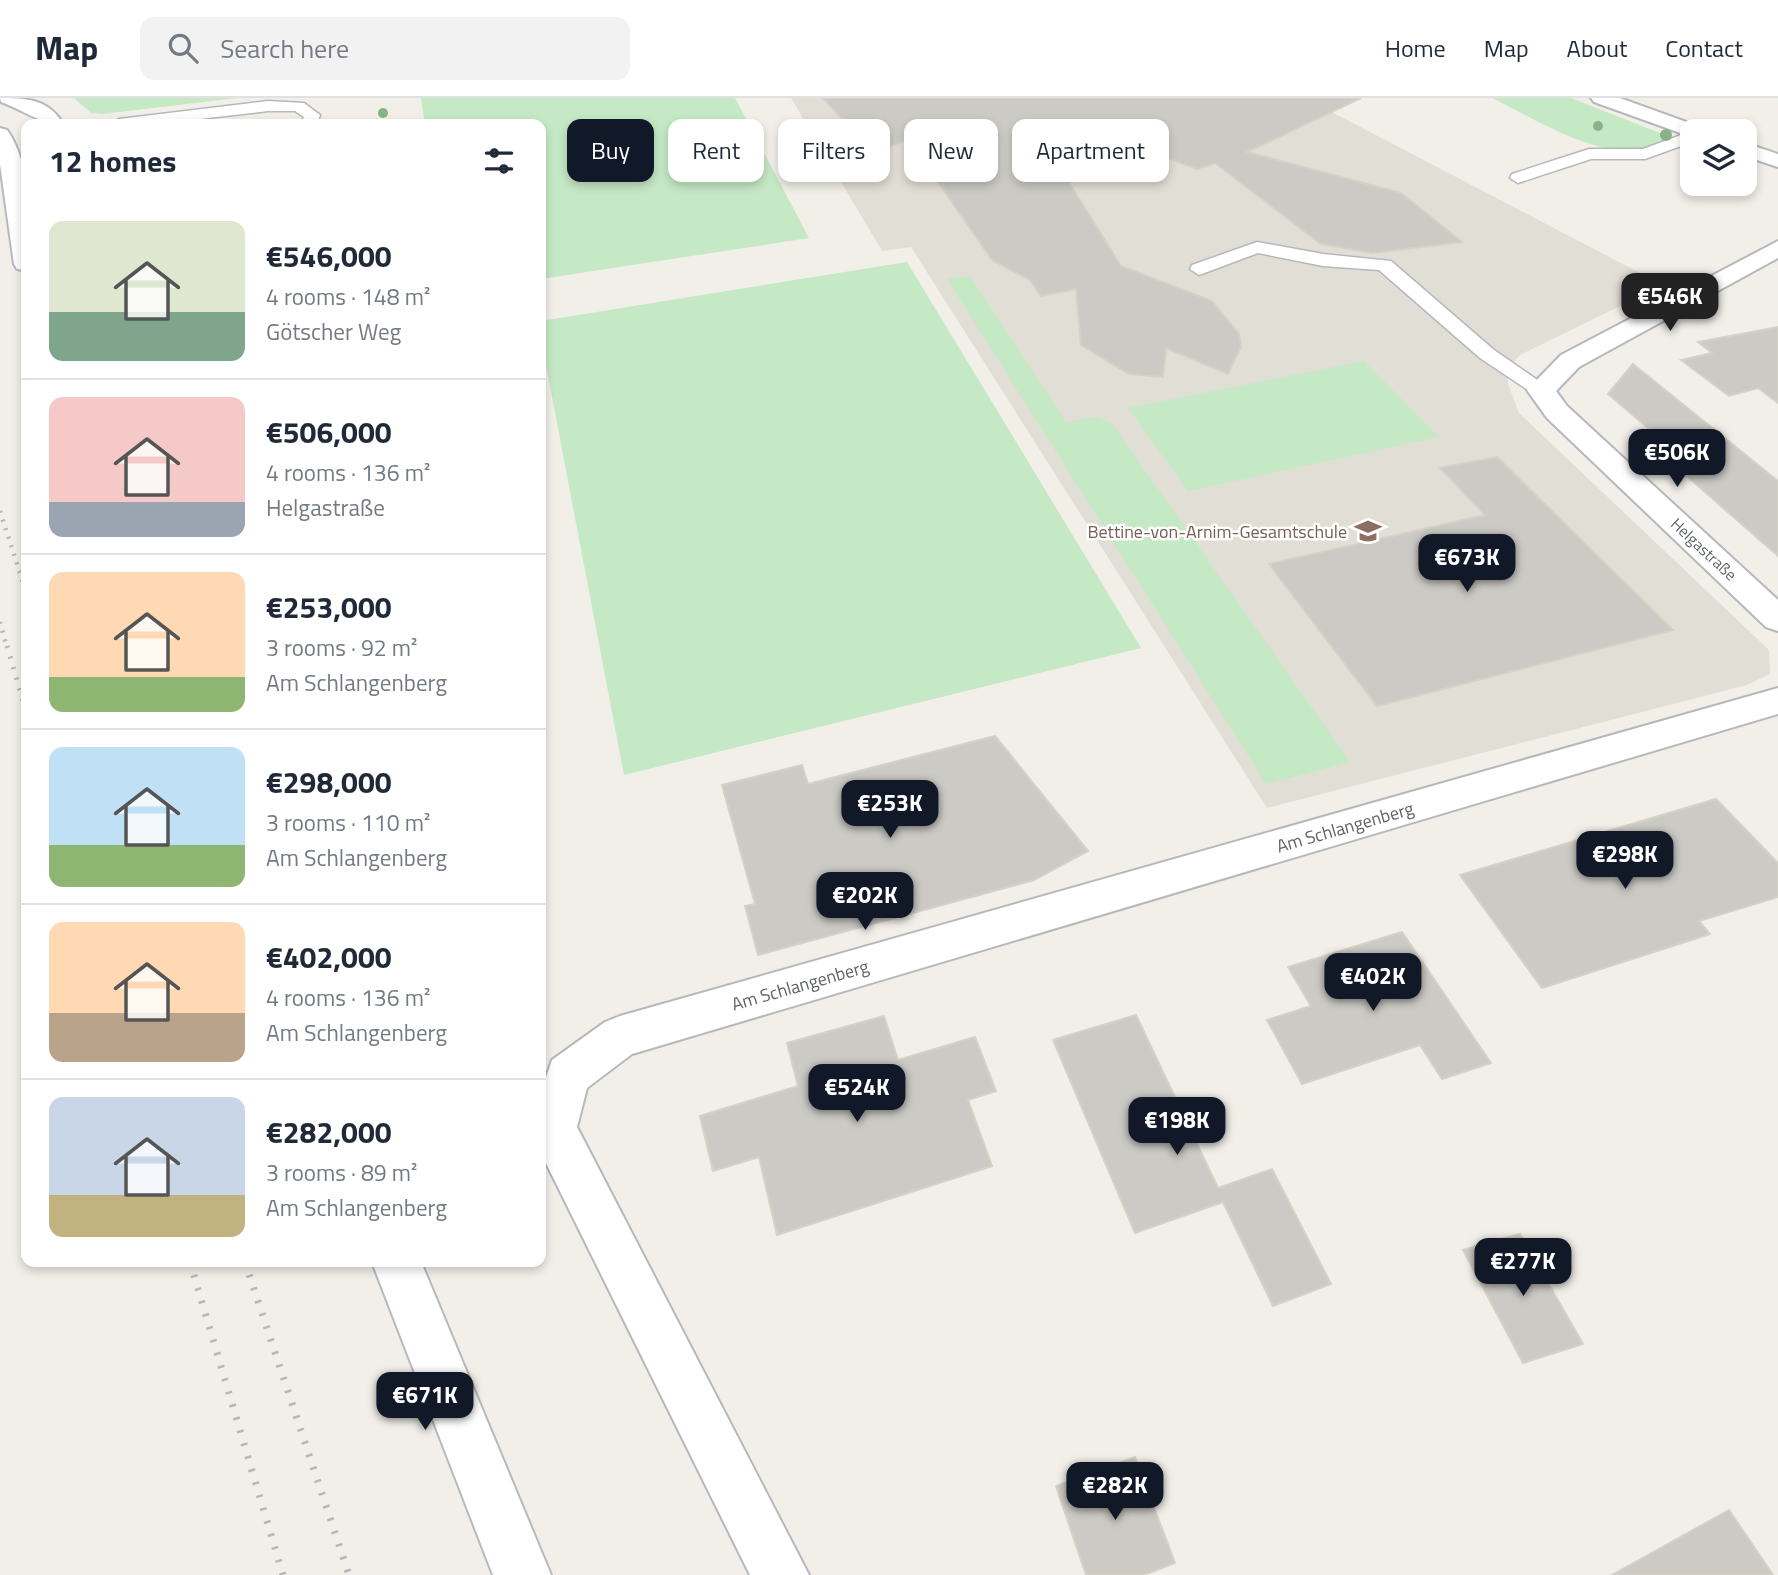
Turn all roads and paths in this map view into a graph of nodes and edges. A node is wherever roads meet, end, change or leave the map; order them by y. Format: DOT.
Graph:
graph roads {
  1 [pos="1601,98"];
  2 [pos="22,100"];
  3 [pos="50,119"];
  4 [pos="160,119"];
  5 [pos="311,119"];
  6 [pos="1680,129"];
  7 [pos="0,134"];
  8 [pos="1680,139"];
  9 [pos="1757,153"];
  10 [pos="1778,161"];
  11 [pos="1518,178"];
  12 [pos="21,191"];
  13 [pos="1778,248"];
  14 [pos="1199,269"];
  15 [pos="1541,390"];
  16 [pos="1778,619"];
  17 [pos="1778,701"];
  18 [pos="398,1267"];
  19 [pos="522,1575"];
  20 [pos="780,1575"];
  1 -- 6 [label="street"];
  2 -- 3 [label="street"];
  4 -- 5 [label="lane"];
  7 -- 12 [label="street"];
  8 -- 11 [label="lane"];
  9 -- 10 [label="street"];
  13 -- 15 [label="street"];
  14 -- 15 [label="lane"];
  15 -- 16 [label="street, Helgastraße"];
  17 -- 20 [label="street, Am Schlangenberg"];
  18 -- 19 [label="street"];
}
